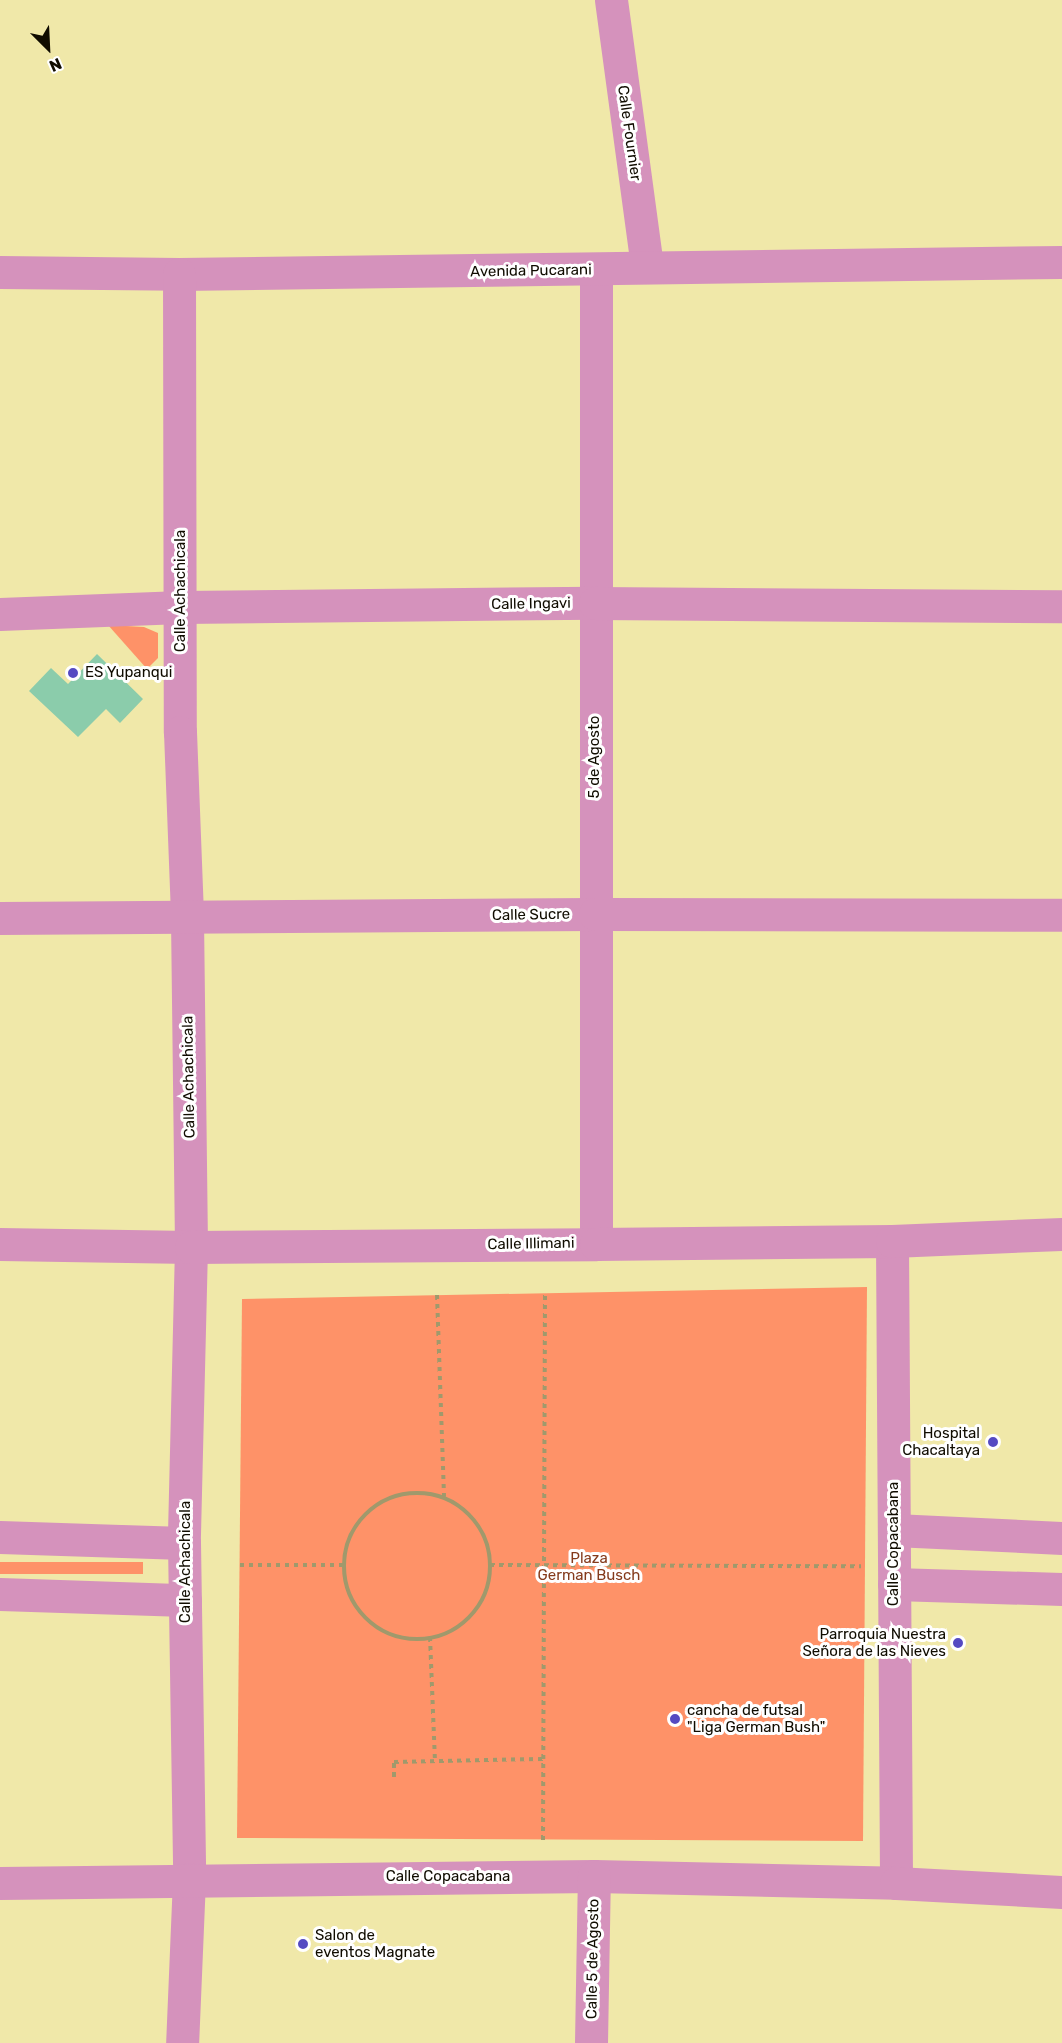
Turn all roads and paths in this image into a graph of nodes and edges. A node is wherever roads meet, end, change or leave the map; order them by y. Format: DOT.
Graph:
graph roads {
  1 [pos="610,0"];
  2 [pos="1062,262"];
  3 [pos="648,267"];
  4 [pos="596,270"];
  5 [pos="0,272"];
  6 [pos="179,274"];
  7 [pos="596,603"];
  8 [pos="1062,606"];
  9 [pos="181,607"];
  10 [pos="0,614"];
  11 [pos="596,914"];
  12 [pos="1062,915"];
  13 [pos="0,918"];
  14 [pos="187,918"];
  15 [pos="1062,1234"];
  16 [pos="892,1241"];
  17 [pos="0,1244"];
  18 [pos="596,1244"];
  19 [pos="191,1247"];
  20 [pos="545,1293"];
  21 [pos="437,1295"];
  22 [pos="444,1497"];
  23 [pos="894,1530"];
  24 [pos="0,1537"];
  25 [pos="1062,1538"];
  26 [pos="184,1543"];
  27 [pos="240,1564"];
  28 [pos="343,1565"];
  29 [pos="490,1565"];
  30 [pos="865,1566"];
  31 [pos="543,1567"];
  32 [pos="894,1584"];
  33 [pos="1062,1589"];
  34 [pos="0,1594"];
  35 [pos="185,1600"];
  36 [pos="430,1637"];
  37 [pos="543,1759"];
  38 [pos="435,1761"];
  39 [pos="394,1777"];
  40 [pos="543,1840"];
  41 [pos="594,1876"];
  42 [pos="189,1879"];
  43 [pos="0,1883"];
  44 [pos="896,1883"];
  45 [pos="1062,1892"];
  46 [pos="182,2043"];
  47 [pos="591,2043"];
  1 -- 3 [label="street, Calle Fournier"];
  2 -- 3 [label="street, Avenida Pucarani"];
  3 -- 4 [label="street, Avenida Pucarani"];
  4 -- 6 [label="street, Avenida Pucarani"];
  4 -- 7 [label="street, 5 de Agosto"];
  5 -- 6 [label="street, Avenida Pucarani"];
  6 -- 9 [label="street, Calle Achachicala"];
  7 -- 8 [label="street, Calle Ingavi"];
  7 -- 9 [label="street, Calle Ingavi"];
  7 -- 11 [label="street, 5 de Agosto"];
  9 -- 10 [label="street, Calle Ingavi"];
  9 -- 14 [label="street, Calle Achachicala"];
  11 -- 12 [label="street, Calle Sucre"];
  11 -- 14 [label="street, Calle Sucre"];
  11 -- 18 [label="street, 5 de Agosto"];
  13 -- 14 [label="street, Calle Sucre"];
  14 -- 19 [label="street, Calle Achachicala"];
  15 -- 16 [label="street, Calle Illimani"];
  16 -- 18 [label="street, Calle Illimani"];
  16 -- 23 [label="street, Calle Copacabana"];
  17 -- 19 [label="street, Calle Illimani"];
  18 -- 19 [label="street, Calle Illimani"];
  19 -- 26 [label="street, Calle Achachicala"];
  20 -- 31 [label="path"];
  21 -- 22 [label="path"];
  22 -- 28 [label="path"];
  22 -- 29 [label="path"];
  23 -- 25 [label="street"];
  23 -- 32 [label="street, Calle Copacabana"];
  24 -- 26 [label="street"];
  26 -- 35 [label="street, Calle Achachicala"];
  27 -- 28 [label="path"];
  28 -- 36 [label="path"];
  29 -- 31 [label="path"];
  29 -- 36 [label="path"];
  30 -- 31 [label="path"];
  31 -- 37 [label="path"];
  32 -- 33 [label="street"];
  32 -- 44 [label="street, Calle Copacabana"];
  34 -- 35 [label="street"];
  35 -- 42 [label="street, Calle Achachicala"];
  36 -- 38 [label="path"];
  37 -- 38 [label="path"];
  37 -- 40 [label="path"];
  38 -- 39 [label="path"];
  41 -- 42 [label="street, Calle Copacabana"];
  41 -- 44 [label="street, Calle Copacabana"];
  41 -- 47 [label="street, Calle 5 de Agosto"];
  42 -- 43 [label="street, Calle Copacabana"];
  42 -- 46 [label="street, Calle Achachicala"];
  44 -- 45 [label="street, Calle Copacabana"];
}
